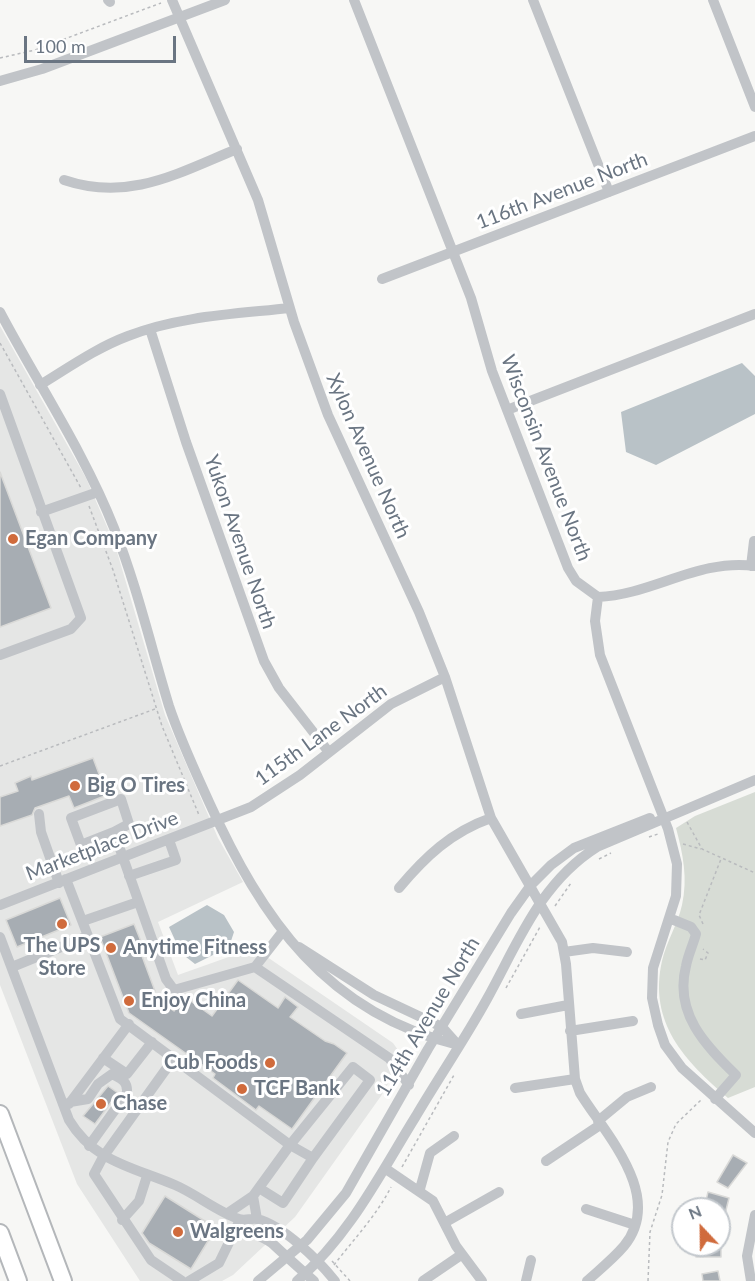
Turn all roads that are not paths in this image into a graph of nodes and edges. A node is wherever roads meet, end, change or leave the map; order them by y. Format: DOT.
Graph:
graph roads {
  1 [pos="225,0"];
  2 [pos="354,0"];
  3 [pos="533,0"];
  4 [pos="713,0"];
  5 [pos="169,1"];
  6 [pos="180,16"];
  7 [pos="0,81"];
  8 [pos="755,107"];
  9 [pos="755,136"];
  10 [pos="237,149"];
  11 [pos="64,180"];
  12 [pos="609,192"];
  13 [pos="453,252"];
  14 [pos="382,279"];
  15 [pos="290,308"];
  16 [pos="755,314"];
  17 [pos="3,317"];
  18 [pos="150,329"];
  19 [pos="0,333"];
  20 [pos="40,385"];
  21 [pos="0,394"];
  22 [pos="507,410"];
  23 [pos="98,492"];
  24 [pos="41,512"];
  25 [pos="754,541"];
  26 [pos="753,566"];
  27 [pos="598,597"];
  28 [pos="0,655"];
  29 [pos="445,677"];
  30 [pos="328,752"];
  31 [pos="755,780"];
  32 [pos="39,814"];
  33 [pos="662,817"];
  34 [pos="491,818"];
  35 [pos="218,821"];
  36 [pos="114,832"];
  37 [pos="169,840"];
  38 [pos="122,858"];
  39 [pos="129,876"];
  40 [pos="62,881"];
  41 [pos="531,885"];
  42 [pos="399,888"];
  43 [pos="540,901"];
  44 [pos="138,902"];
  45 [pos="0,905"];
  46 [pos="669,918"];
  47 [pos="83,921"];
  48 [pos="283,931"];
  49 [pos="88,936"];
  50 [pos="0,937"];
  51 [pos="296,945"];
  52 [pos="564,952"];
  53 [pos="627,952"];
  54 [pos="12,967"];
  55 [pos="255,967"];
  56 [pos="568,1005"];
  57 [pos="521,1014"];
  58 [pos="633,1022"];
  59 [pos="129,1024"];
  60 [pos="442,1027"];
  61 [pos="570,1031"];
  62 [pos="435,1039"];
  63 [pos="152,1042"];
  64 [pos="458,1045"];
  65 [pos="103,1058"];
  66 [pos="174,1058"];
  67 [pos="575,1079"];
  68 [pos="409,1085"];
  69 [pos="651,1087"];
  70 [pos="514,1088"];
  71 [pos="712,1096"];
  72 [pos="68,1106"];
  73 [pos="0,1114"];
  74 [pos="599,1123"];
  75 [pos="755,1133"];
  76 [pos="454,1136"];
  77 [pos="290,1144"];
  78 [pos="89,1146"];
  79 [pos="103,1157"];
  80 [pos="313,1158"];
  81 [pos="546,1161"];
  82 [pos="386,1169"];
  83 [pos="147,1176"];
  84 [pos="420,1190"];
  85 [pos="256,1192"];
  86 [pos="499,1192"];
  87 [pos="586,1209"];
  88 [pos="228,1213"];
  89 [pos="755,1215"];
  90 [pos="122,1220"];
  91 [pos="240,1220"];
  92 [pos="257,1220"];
  93 [pos="446,1222"];
  94 [pos="635,1225"];
  95 [pos="0,1233"];
  96 [pos="300,1246"];
  97 [pos="461,1255"];
  98 [pos="286,1258"];
  99 [pos="531,1260"];
  100 [pos="318,1261"];
  101 [pos="305,1279"];
  102 [pos="18,1281"];
  103 [pos="63,1281"];
  104 [pos="182,1281"];
  105 [pos="189,1281"];
  106 [pos="258,1281"];
  107 [pos="335,1281"];
  108 [pos="423,1281"];
  109 [pos="482,1281"];
  110 [pos="526,1281"];
  111 [pos="587,1281"];
  112 [pos="751,1281"];
  1 -- 6 [label="street"];
  2 -- 13 [label="street, Wisconsin Avenue North"];
  3 -- 12 [label="street"];
  4 -- 8 [label="street"];
  5 -- 6 [label="street, Xylon Avenue North"];
  6 -- 7 [label="street"];
  6 -- 10 [label="street, Xylon Avenue North"];
  9 -- 12 [label="street, 116th Avenue North"];
  10 -- 11 [label="street"];
  10 -- 15 [label="street, Xylon Avenue North"];
  12 -- 13 [label="street, 116th Avenue North"];
  13 -- 14 [label="street, 116th Avenue North"];
  13 -- 22 [label="street, Wisconsin Avenue North"];
  15 -- 18 [label="street"];
  15 -- 29 [label="street, Xylon Avenue North"];
  16 -- 22 [label="street"];
  17 -- 19 [label="street"];
  17 -- 20 [label="street"];
  18 -- 20 [label="street"];
  18 -- 30 [label="street, Yukon Avenue North"];
  20 -- 23 [label="street"];
  21 -- 24 [label="street"];
  22 -- 27 [label="street, Wisconsin Avenue North"];
  23 -- 24 [label="street"];
  23 -- 35 [label="street"];
  24 -- 28 [label="street"];
  25 -- 26 [label="street"];
  26 -- 27 [label="street"];
  27 -- 33 [label="street"];
  29 -- 30 [label="street, 115th Lane North"];
  29 -- 34 [label="street, Xylon Avenue North"];
  30 -- 35 [label="street, 115th Lane North"];
  31 -- 33 [label="street, 114th Avenue North"];
  32 -- 40 [label="street"];
  33 -- 41 [label="street, 114th Avenue North"];
  33 -- 43 [label="street, 114th Avenue North"];
  33 -- 46 [label="street"];
  34 -- 41 [label="street, Xylon Avenue North"];
  34 -- 42 [label="street"];
  35 -- 37 [label="street, Marketplace Drive"];
  35 -- 48 [label="street"];
  36 -- 36 [label="street"];
  36 -- 38 [label="street"];
  37 -- 38 [label="street, Marketplace Drive"];
  37 -- 39 [label="street"];
  38 -- 39 [label="street"];
  38 -- 40 [label="street, Marketplace Drive"];
  39 -- 44 [label="street"];
  40 -- 45 [label="street, Marketplace Drive"];
  40 -- 47 [label="street"];
  41 -- 43 [label="street, Xylon Avenue North"];
  41 -- 60 [label="street, 114th Avenue North"];
  43 -- 52 [label="street, Xylon Avenue North"];
  43 -- 64 [label="street, 114th Avenue North"];
  44 -- 47 [label="street"];
  44 -- 55 [label="street"];
  46 -- 71 [label="street"];
  46 -- 71 [label="street"];
  47 -- 49 [label="street"];
  48 -- 51 [label="street"];
  48 -- 55 [label="street"];
  49 -- 54 [label="street"];
  49 -- 59 [label="street"];
  50 -- 54 [label="street"];
  51 -- 60 [label="street"];
  51 -- 62 [label="street"];
  52 -- 53 [label="street"];
  52 -- 56 [label="street, Xylon Avenue North"];
  54 -- 72 [label="street"];
  55 -- 68 [label="street"];
  56 -- 57 [label="street"];
  56 -- 61 [label="street, Xylon Avenue North"];
  58 -- 61 [label="street"];
  59 -- 63 [label="street"];
  59 -- 65 [label="street"];
  60 -- 62 [label="street, 114th Avenue North"];
  60 -- 64 [label="street"];
  61 -- 67 [label="street, Xylon Avenue North"];
  62 -- 64 [label="street"];
  62 -- 68 [label="street, 114th Avenue North"];
  63 -- 65 [label="street"];
  63 -- 66 [label="street"];
  64 -- 82 [label="street, 114th Avenue North"];
  65 -- 72 [label="street"];
  66 -- 77 [label="street"];
  66 -- 79 [label="street"];
  67 -- 70 [label="street"];
  67 -- 74 [label="street"];
  68 -- 96 [label="street, 114th Avenue North"];
  69 -- 74 [label="street"];
  71 -- 75 [label="street"];
  72 -- 78 [label="street"];
  72 -- 78 [label="street"];
  73 -- 103 [label="highway"];
  74 -- 81 [label="street"];
  74 -- 94 [label="street"];
  76 -- 84 [label="street"];
  77 -- 80 [label="street"];
  77 -- 80 [label="street"];
  77 -- 85 [label="street"];
  78 -- 79 [label="street"];
  79 -- 83 [label="street"];
  79 -- 90 [label="street"];
  80 -- 85 [label="street"];
  82 -- 84 [label="street"];
  82 -- 100 [label="street, 114th Avenue North"];
  83 -- 88 [label="street"];
  83 -- 90 [label="street"];
  84 -- 93 [label="street"];
  85 -- 88 [label="street"];
  85 -- 92 [label="street"];
  86 -- 93 [label="street"];
  87 -- 94 [label="street"];
  88 -- 91 [label="street"];
  89 -- 112 [label="street"];
  90 -- 104 [label="street"];
  91 -- 92 [label="street"];
  91 -- 98 [label="street"];
  91 -- 105 [label="street"];
  92 -- 96 [label="street"];
  93 -- 97 [label="street"];
  94 -- 111 [label="street"];
  95 -- 102 [label="highway"];
  96 -- 98 [label="street, 114th Avenue North"];
  96 -- 100 [label="street"];
  97 -- 108 [label="street"];
  97 -- 109 [label="street"];
  98 -- 101 [label="street"];
  98 -- 106 [label="street, 114th Avenue North"];
  99 -- 110 [label="street"];
  100 -- 101 [label="street, 114th Avenue North"];
  100 -- 107 [label="street"];
}
